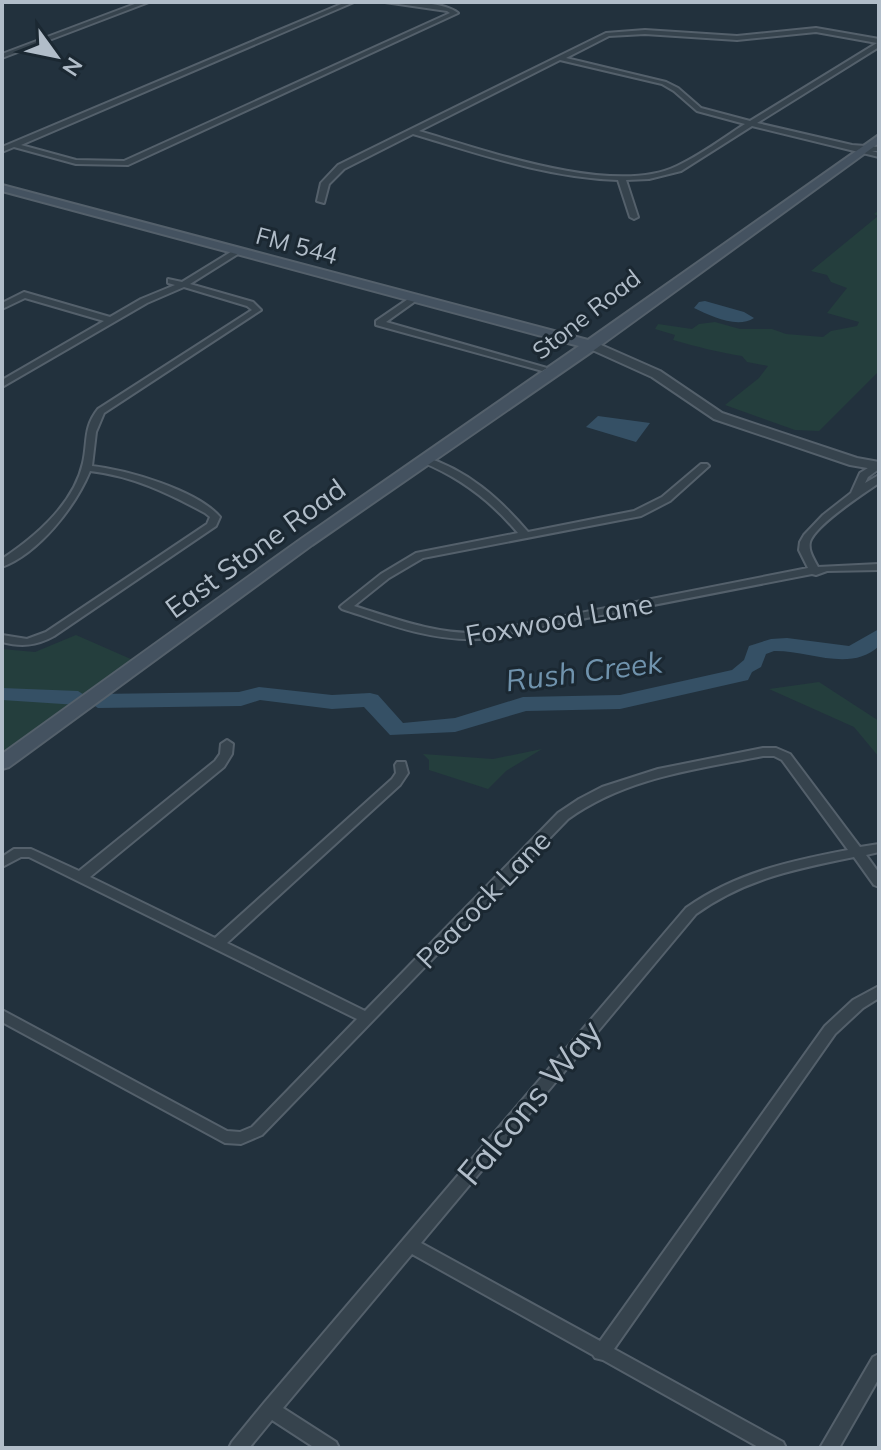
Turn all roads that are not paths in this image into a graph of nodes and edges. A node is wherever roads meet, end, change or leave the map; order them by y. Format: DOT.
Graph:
graph roads {
  1 [pos="146,2"];
  2 [pos="351,2"];
  3 [pos="388,2"];
  4 [pos="879,42"];
  5 [pos="2,56"];
  6 [pos="559,58"];
  7 [pos="751,123"];
  8 [pos="879,127"];
  9 [pos="46,131"];
  10 [pos="412,131"];
  11 [pos="879,138"];
  12 [pos="14,145"];
  13 [pos="26,148"];
  14 [pos="2,150"];
  15 [pos="868,150"];
  16 [pos="2,159"];
  17 [pos="622,180"];
  18 [pos="2,188"];
  19 [pos="2,196"];
  20 [pos="321,201"];
  21 [pos="634,217"];
  22 [pos="227,253"];
  23 [pos="171,281"];
  24 [pos="182,285"];
  25 [pos="144,301"];
  26 [pos="412,301"];
  27 [pos="2,306"];
  28 [pos="111,320"];
  29 [pos="584,346"];
  30 [pos="541,373"];
  31 [pos="2,384"];
  32 [pos="420,463"];
  33 [pos="704,466"];
  34 [pos="87,468"];
  35 [pos="877,469"];
  36 [pos="525,535"];
  37 [pos="2,564"];
  38 [pos="879,567"];
  39 [pos="816,572"];
  40 [pos="2,638"];
  41 [pos="227,744"];
  42 [pos="2,763"];
  43 [pos="401,765"];
  44 [pos="879,848"];
  45 [pos="857,853"];
  46 [pos="2,863"];
  47 [pos="81,877"];
  48 [pos="879,882"];
  49 [pos="217,944"];
  50 [pos="879,991"];
  51 [pos="2,1015"];
  52 [pos="367,1018"];
  53 [pos="409,1244"];
  54 [pos="601,1353"];
  55 [pos="879,1362"];
  56 [pos="270,1409"];
  57 [pos="238,1448"];
  58 [pos="330,1448"];
  59 [pos="777,1448"];
  60 [pos="829,1448"];
  1 -- 5 [label="street"];
  2 -- 9 [label="street"];
  3 -- 13 [label="street"];
  4 -- 6 [label="street"];
  4 -- 7 [label="street"];
  6 -- 7 [label="street"];
  6 -- 10 [label="street"];
  7 -- 15 [label="street"];
  7 -- 17 [label="street"];
  8 -- 15 [label="main road, Stone Road"];
  9 -- 12 [label="street"];
  9 -- 13 [label="street"];
  10 -- 17 [label="street"];
  10 -- 20 [label="street"];
  11 -- 15 [label="main road, Stone Road"];
  12 -- 13 [label="street"];
  12 -- 14 [label="street"];
  13 -- 16 [label="street"];
  15 -- 29 [label="main road, Stone Road"];
  17 -- 21 [label="street"];
  18 -- 22 [label="main road, FM 544"];
  19 -- 22 [label="main road, FM 544"];
  22 -- 23 [label="street"];
  22 -- 24 [label="street"];
  22 -- 26 [label="main road, FM 544"];
  23 -- 24 [label="street"];
  23 -- 25 [label="street"];
  24 -- 25 [label="street"];
  24 -- 34 [label="street"];
  25 -- 28 [label="street"];
  26 -- 29 [label="main road, FM 544"];
  26 -- 30 [label="street"];
  27 -- 28 [label="street"];
  28 -- 31 [label="street"];
  29 -- 30 [label="main road, Stone Road"];
  29 -- 35 [label="street"];
  30 -- 32 [label="main road, East Stone Road"];
  32 -- 36 [label="street"];
  32 -- 42 [label="main road, East Stone Road"];
  33 -- 36 [label="street, Foxwood Lane"];
  34 -- 37 [label="street"];
  34 -- 40 [label="street"];
  35 -- 39 [label="street"];
  36 -- 39 [label="street, Foxwood Lane"];
  38 -- 39 [label="street, Foxwood Lane"];
  41 -- 47 [label="street"];
  43 -- 49 [label="street"];
  44 -- 45 [label="street, Falcons Way"];
  45 -- 48 [label="street"];
  45 -- 52 [label="street, Peacock Lane"];
  45 -- 53 [label="street, Falcons Way"];
  46 -- 47 [label="street"];
  47 -- 49 [label="street"];
  49 -- 52 [label="street"];
  50 -- 54 [label="street"];
  51 -- 52 [label="street, Peacock Lane"];
  53 -- 54 [label="street"];
  53 -- 56 [label="street, Falcons Way"];
  54 -- 59 [label="street"];
  55 -- 60 [label="street"];
  56 -- 57 [label="street, Falcons Way"];
  56 -- 58 [label="street"];
}
